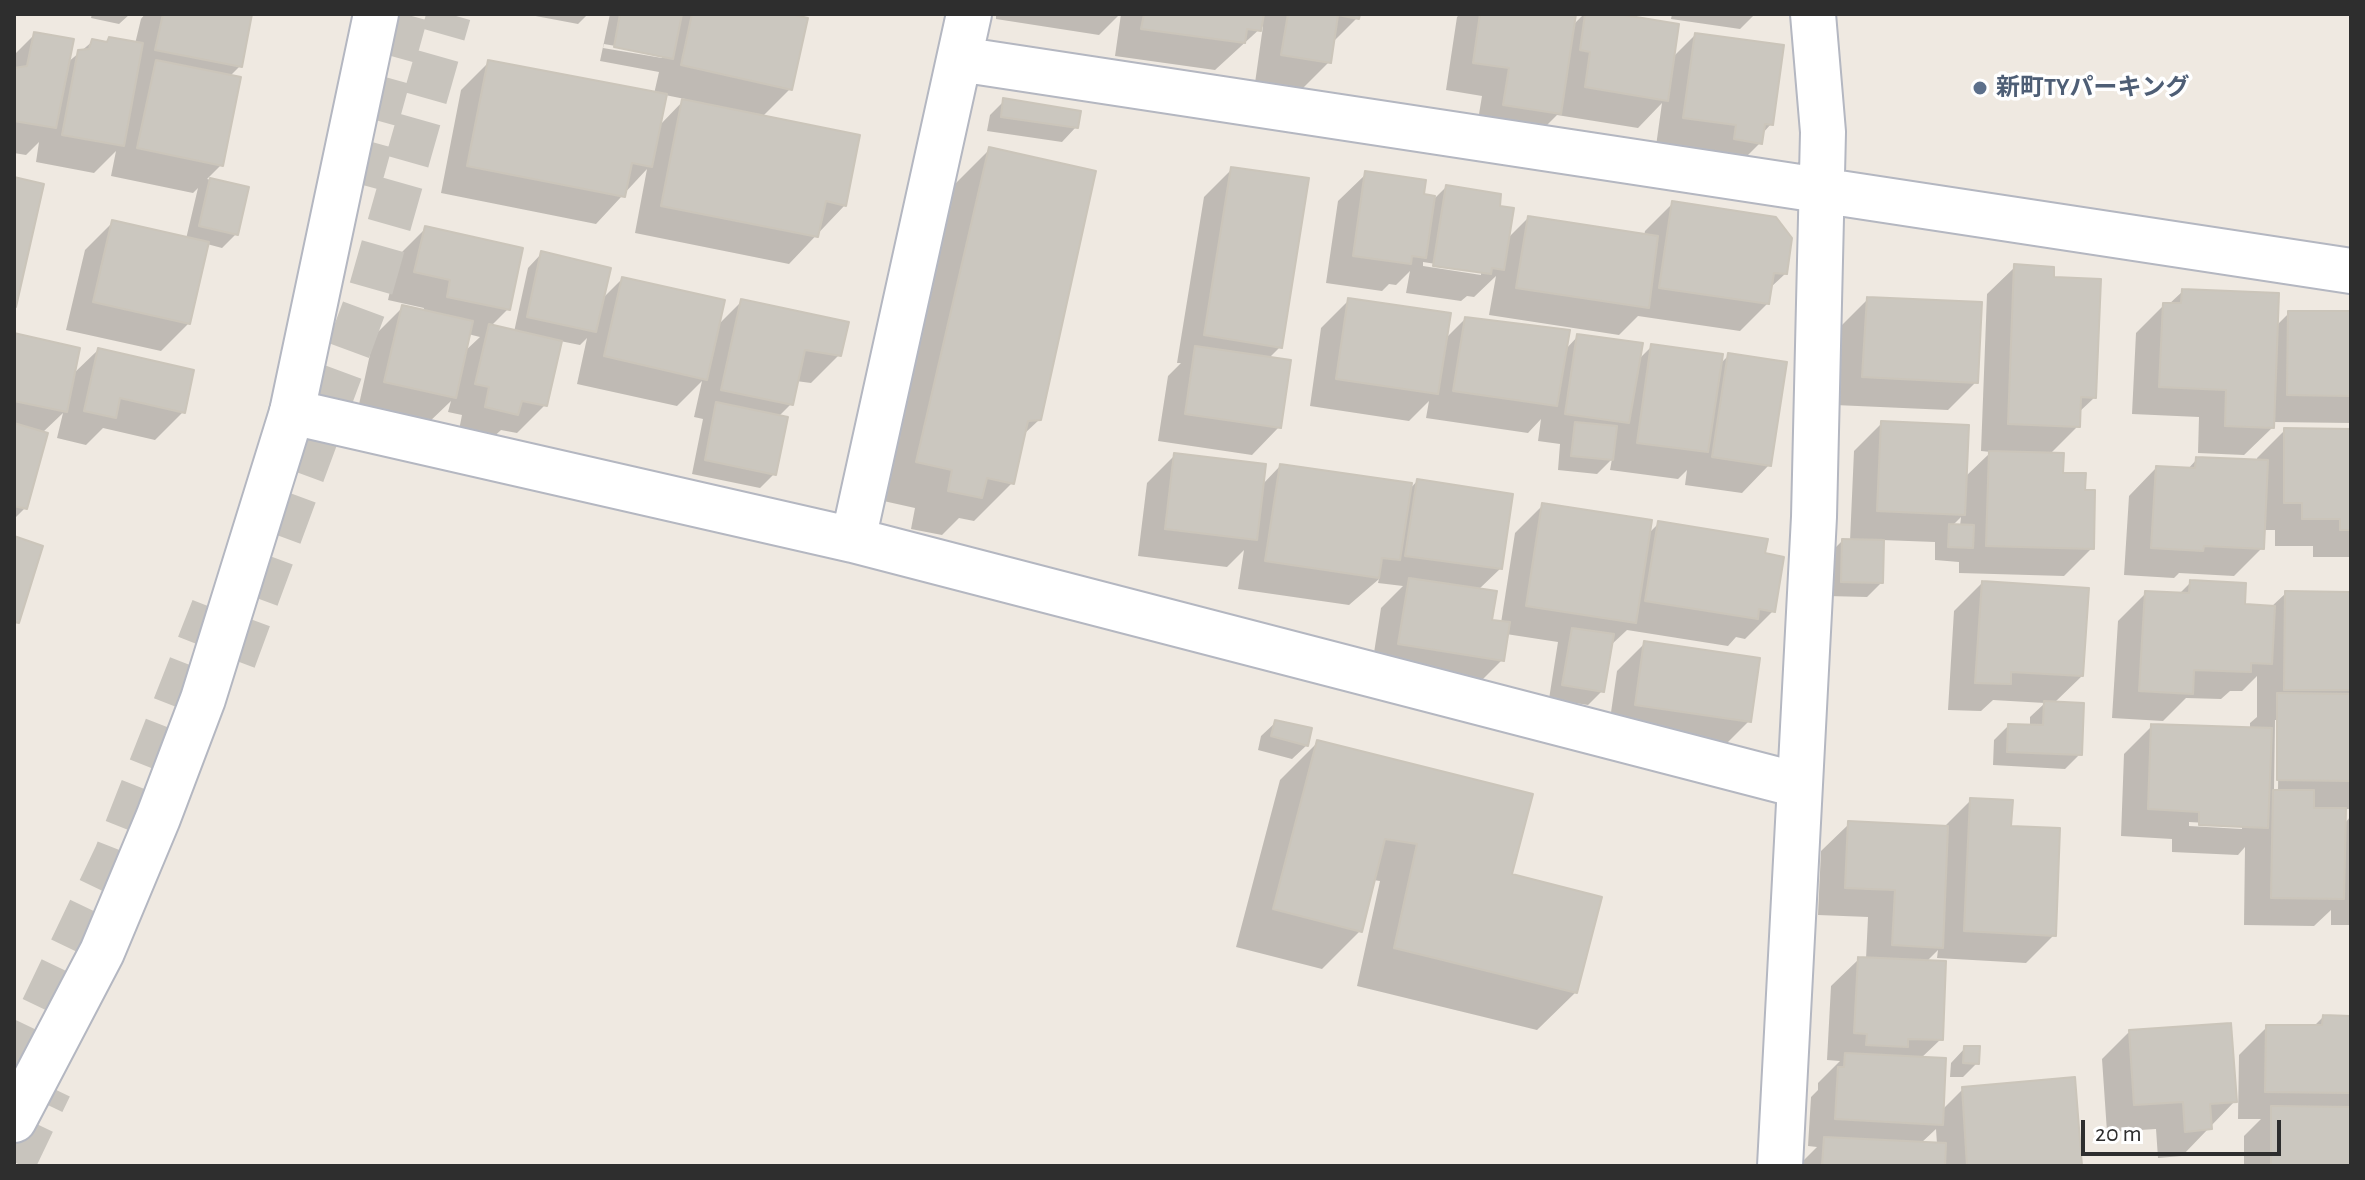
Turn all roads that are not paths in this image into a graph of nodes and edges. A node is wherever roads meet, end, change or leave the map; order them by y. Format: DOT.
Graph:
graph roads {
  1 [pos="376,14"];
  2 [pos="969,14"];
  3 [pos="1813,14"];
  4 [pos="959,59"];
  5 [pos="1822,191"];
  6 [pos="2351,271"];
  7 [pos="292,412"];
  8 [pos="853,540"];
  9 [pos="1798,785"];
  10 [pos="14,1120"];
  11 [pos="1780,1166"];
  1 -- 7 [label="street"];
  2 -- 4 [label="street"];
  3 -- 5 [label="street"];
  4 -- 5 [label="street"];
  4 -- 8 [label="street"];
  5 -- 6 [label="street"];
  5 -- 9 [label="street"];
  7 -- 8 [label="street"];
  7 -- 10 [label="street"];
  8 -- 9 [label="street"];
  9 -- 11 [label="street"];
}
